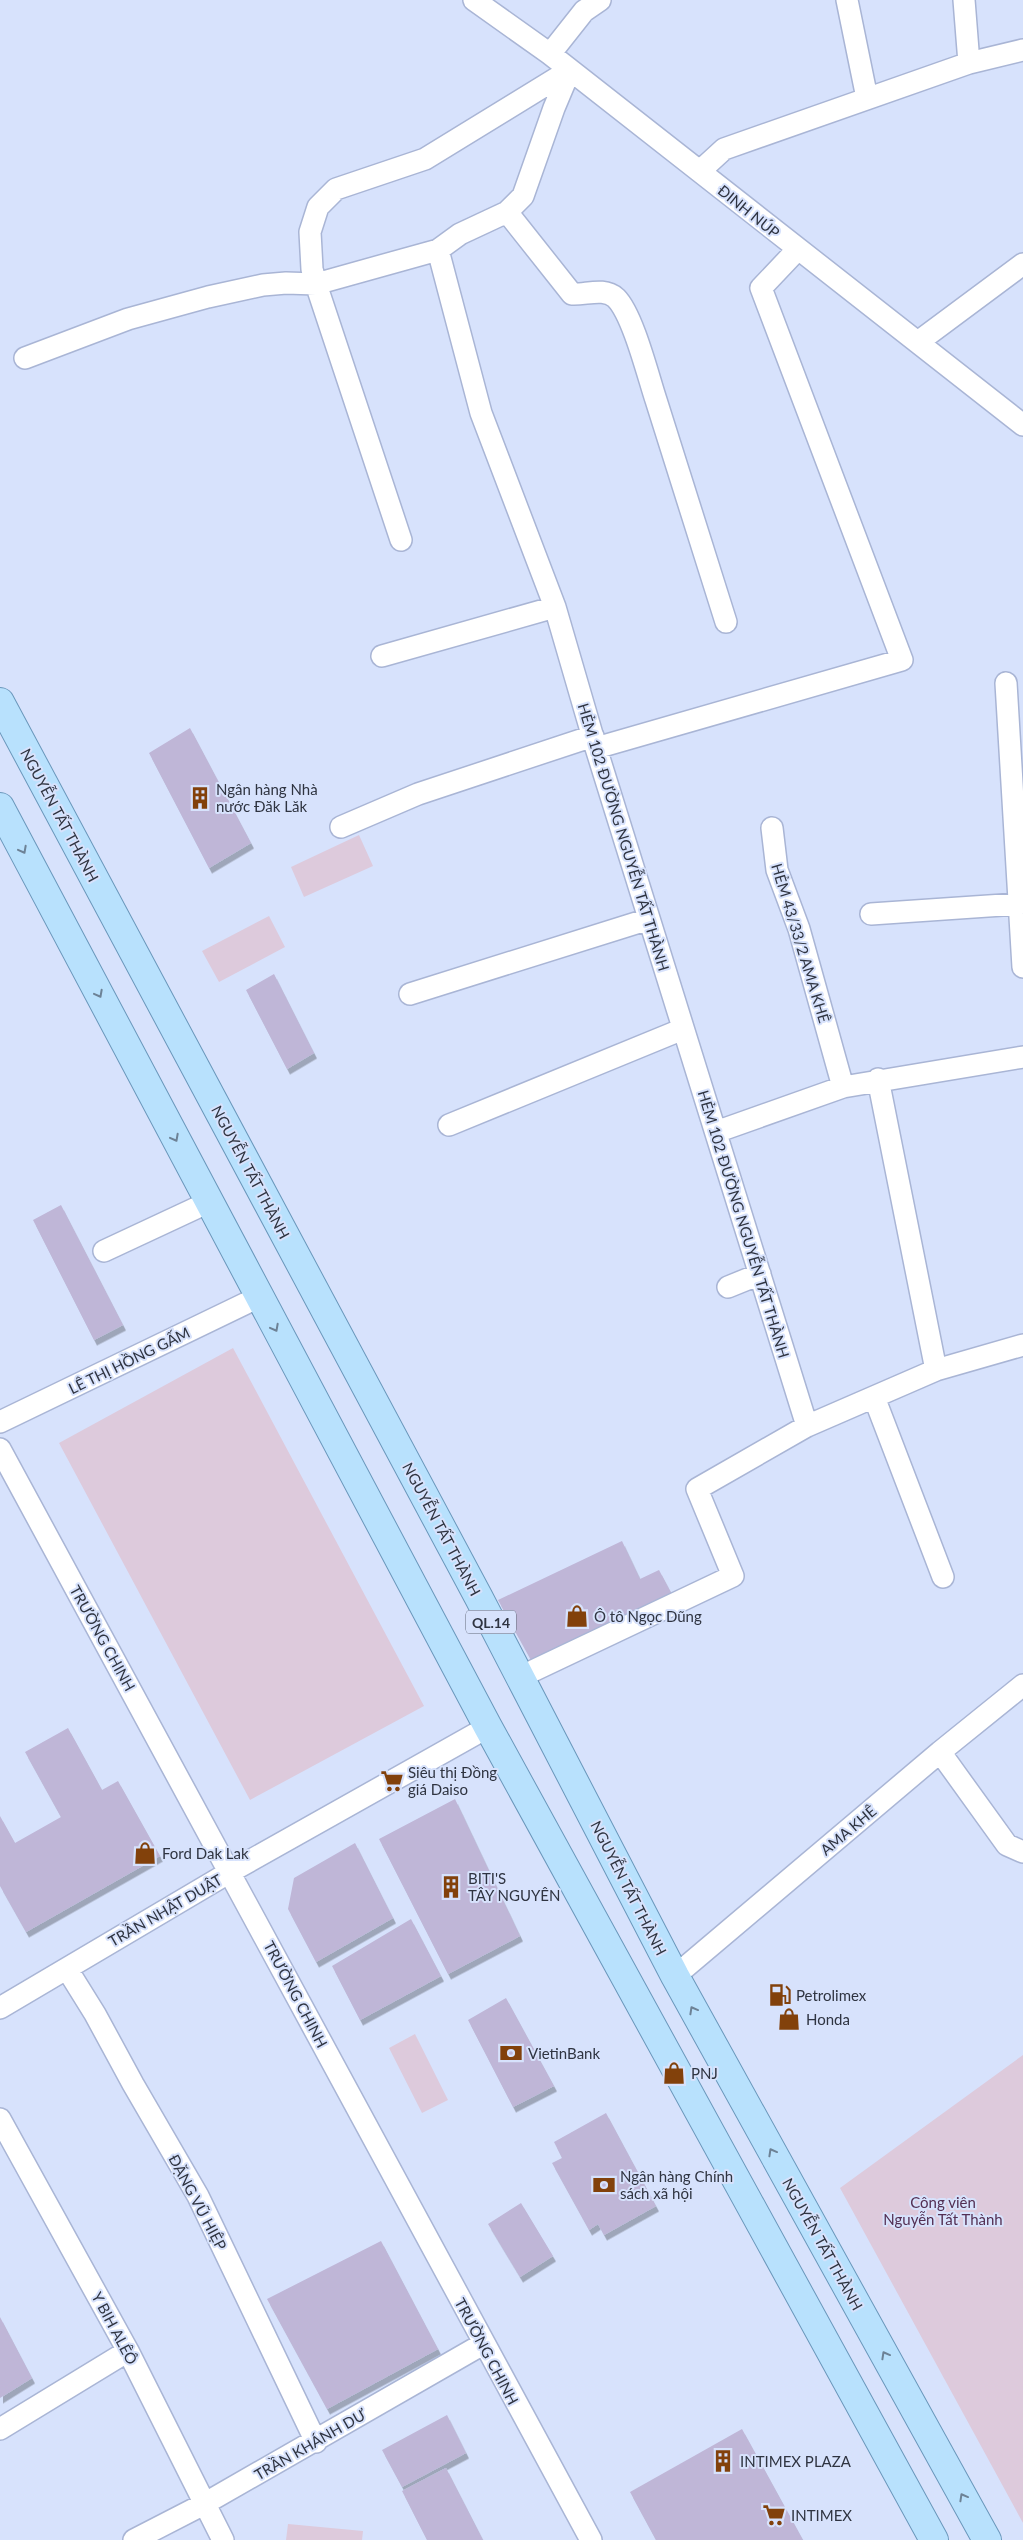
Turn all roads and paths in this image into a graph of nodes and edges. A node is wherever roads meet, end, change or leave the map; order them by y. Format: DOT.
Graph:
graph roads {
  1 [pos="474,0"];
  2 [pos="600,0"];
  3 [pos="847,0"];
  4 [pos="964,0"];
  5 [pos="1023,50"];
  6 [pos="550,54"];
  7 [pos="969,63"];
  8 [pos="570,70"];
  9 [pos="868,98"];
  10 [pos="700,171"];
  11 [pos="507,212"];
  12 [pos="438,250"];
  13 [pos="797,250"];
  14 [pos="1023,264"];
  15 [pos="316,284"];
  16 [pos="918,342"];
  17 [pos="25,358"];
  18 [pos="1023,425"];
  19 [pos="401,540"];
  20 [pos="555,607"];
  21 [pos="726,622"];
  22 [pos="382,656"];
  23 [pos="1006,683"];
  24 [pos="0,702"];
  25 [pos="595,742"];
  26 [pos="0,807"];
  27 [pos="342,827"];
  28 [pos="772,828"];
  29 [pos="1019,868"];
  30 [pos="1018,904"];
  31 [pos="871,914"];
  32 [pos="649,919"];
  33 [pos="1023,967"];
  34 [pos="410,994"];
  35 [pos="683,1029"];
  36 [pos="1023,1057"];
  37 [pos="878,1080"];
  38 [pos="843,1087"];
  39 [pos="449,1125"];
  40 [pos="716,1132"];
  41 [pos="208,1202"];
  42 [pos="104,1251"];
  43 [pos="760,1274"];
  44 [pos="728,1287"];
  45 [pos="259,1297"];
  46 [pos="1023,1345"];
  47 [pos="936,1370"];
  48 [pos="874,1397"];
  49 [pos="0,1422"];
  50 [pos="807,1426"];
  51 [pos="0,1449"];
  52 [pos="943,1577"];
  53 [pos="520,1677"];
  54 [pos="1023,1685"];
  55 [pos="488,1727"];
  56 [pos="940,1752"];
  57 [pos="1023,1852"];
  58 [pos="230,1872"];
  59 [pos="66,1968"];
  60 [pos="675,1976"];
  61 [pos="637,1998"];
  62 [pos="0,2008"];
  63 [pos="0,2119"];
  64 [pos="484,2344"];
  65 [pos="128,2350"];
  66 [pos="0,2429"];
  67 [pos="316,2442"];
  68 [pos="204,2504"];
  69 [pos="134,2540"];
  70 [pos="223,2540"];
  71 [pos="591,2540"];
  72 [pos="934,2540"];
  73 [pos="987,2540"];
  1 -- 6 [label="street, ĐINH NÚP"];
  2 -- 6 [label="street"];
  3 -- 9 [label="street"];
  4 -- 7 [label="street"];
  5 -- 7 [label="street"];
  6 -- 8 [label="street, ĐINH NÚP"];
  7 -- 9 [label="street"];
  8 -- 10 [label="street, ĐINH NÚP"];
  8 -- 11 [label="street"];
  8 -- 15 [label="street"];
  9 -- 10 [label="street"];
  10 -- 13 [label="street, ĐINH NÚP"];
  11 -- 12 [label="street"];
  11 -- 21 [label="street"];
  12 -- 15 [label="street"];
  12 -- 20 [label="street, HẺM 102 ĐƯỜNG NGUYỄN TẤT THÀNH"];
  13 -- 16 [label="street, ĐINH NÚP"];
  13 -- 25 [label="street"];
  14 -- 16 [label="street"];
  15 -- 17 [label="street"];
  15 -- 19 [label="street"];
  16 -- 18 [label="street, ĐINH NÚP"];
  20 -- 22 [label="street"];
  20 -- 25 [label="street, HẺM 102 ĐƯỜNG NGUYỄN TẤT THÀNH"];
  23 -- 29 [label="street"];
  24 -- 53 [label="main road, NGUYỄN TẤT THÀNH / QL.14"];
  25 -- 27 [label="street"];
  25 -- 32 [label="street, HẺM 102 ĐƯỜNG NGUYỄN TẤT THÀNH"];
  26 -- 41 [label="main road, one-way"];
  28 -- 38 [label="street, HẺM 43/33/2 AMA KHÊ"];
  29 -- 30 [label="street"];
  30 -- 31 [label="street"];
  30 -- 33 [label="street"];
  32 -- 34 [label="street"];
  32 -- 35 [label="street, HẺM 102 ĐƯỜNG NGUYỄN TẤT THÀNH"];
  35 -- 39 [label="street"];
  35 -- 40 [label="street, HẺM 102 ĐƯỜNG NGUYỄN TẤT THÀNH"];
  36 -- 37 [label="street"];
  37 -- 38 [label="street"];
  37 -- 47 [label="street"];
  38 -- 40 [label="street"];
  40 -- 43 [label="street, HẺM 102 ĐƯỜNG NGUYỄN TẤT THÀNH"];
  41 -- 42 [label="street"];
  41 -- 45 [label="main road"];
  43 -- 44 [label="street"];
  43 -- 50 [label="street, HẺM 102 ĐƯỜNG NGUYỄN TẤT THÀNH"];
  45 -- 49 [label="street, LÊ THỊ HỒNG GẤM"];
  45 -- 55 [label="main road, one-way"];
  46 -- 47 [label="street"];
  47 -- 48 [label="street"];
  48 -- 50 [label="street"];
  48 -- 52 [label="street"];
  50 -- 53 [label="street"];
  51 -- 58 [label="street, TRƯỜNG CHINH"];
  53 -- 60 [label="main road, NGUYỄN TẤT THÀNH / QL.14"];
  54 -- 56 [label="street, AMA KHÊ"];
  55 -- 58 [label="street, TRẦN NHẬT DUẬT"];
  55 -- 61 [label="main road"];
  56 -- 57 [label="street"];
  56 -- 60 [label="street, AMA KHÊ"];
  58 -- 59 [label="street, TRẦN NHẬT DUẬT"];
  58 -- 64 [label="street, TRƯỜNG CHINH"];
  59 -- 62 [label="street, TRẦN NHẬT DUẬT"];
  59 -- 67 [label="street, ĐẶNG VŨ HIỆP"];
  60 -- 61 [label="main road"];
  73 -- 60 [label="main road, NGUYỄN TẤT THÀNH / QL.14, one-way"];
  61 -- 72 [label="main road"];
  63 -- 65 [label="street, Y BIH ALÊÔ"];
  64 -- 67 [label="street, TRẦN KHÁNH DƯ"];
  64 -- 71 [label="street, TRƯỜNG CHINH"];
  65 -- 66 [label="street"];
  65 -- 68 [label="street, Y BIH ALÊÔ"];
  67 -- 68 [label="street, TRẦN KHÁNH DƯ"];
  68 -- 69 [label="street, TRẦN KHÁNH DƯ"];
  68 -- 70 [label="street, Y BIH ALÊÔ"];
}
